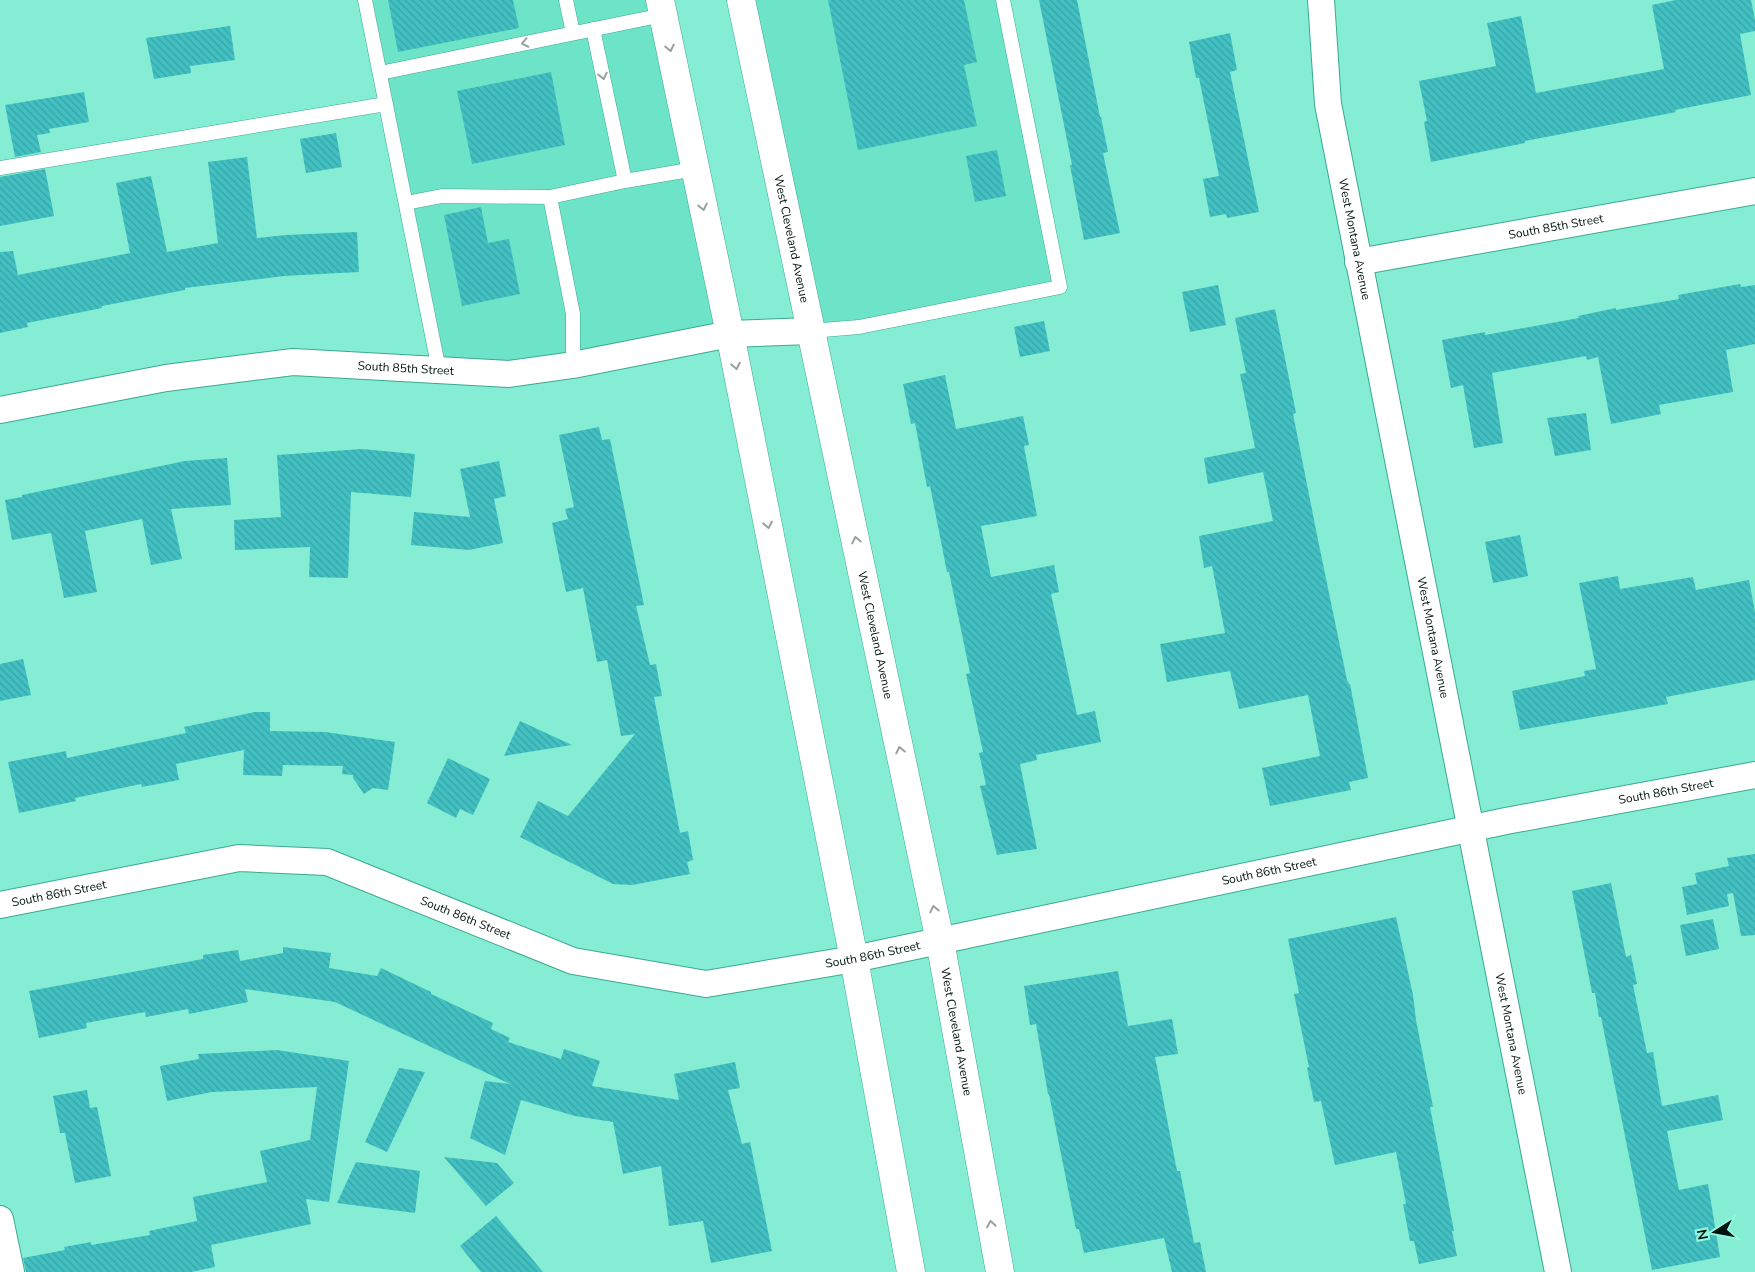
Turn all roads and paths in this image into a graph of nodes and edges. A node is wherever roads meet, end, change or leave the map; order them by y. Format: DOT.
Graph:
graph roads {
  1 [pos="365,0"];
  2 [pos="566,0"];
  3 [pos="741,0"];
  4 [pos="1003,0"];
  5 [pos="1321,0"];
  6 [pos="661,7"];
  7 [pos="593,29"];
  8 [pos="573,33"];
  9 [pos="380,73"];
  10 [pos="386,104"];
  11 [pos="0,168"];
  12 [pos="695,169"];
  13 [pos="625,181"];
  14 [pos="1755,190"];
  15 [pos="550,198"];
  16 [pos="406,203"];
  17 [pos="1358,262"];
  18 [pos="812,331"];
  19 [pos="730,334"];
  20 [pos="573,365"];
  21 [pos="439,370"];
  22 [pos="0,410"];
  23 [pos="1755,775"];
  24 [pos="1470,829"];
  25 [pos="0,905"];
  26 [pos="940,941"];
  27 [pos="854,958"];
  28 [pos="0,1219"];
  29 [pos="11,1272"];
  30 [pos="911,1272"];
  31 [pos="1000,1272"];
  32 [pos="1558,1272"];
  1 -- 9 [label="lane"];
  2 -- 8 [label="lane"];
  3 -- 18 [label="street, West Cleveland Avenue"];
  4 -- 18 [label="lane"];
  5 -- 17 [label="street, West Montana Avenue"];
  6 -- 7 [label="lane"];
  6 -- 12 [label="street, one-way"];
  7 -- 8 [label="lane"];
  7 -- 13 [label="lane, one-way"];
  8 -- 9 [label="lane, one-way"];
  9 -- 10 [label="lane"];
  10 -- 11 [label="lane"];
  10 -- 16 [label="lane"];
  12 -- 13 [label="lane"];
  12 -- 19 [label="street, one-way"];
  13 -- 15 [label="lane"];
  14 -- 17 [label="street, South 85th Street"];
  15 -- 16 [label="lane"];
  15 -- 20 [label="lane"];
  16 -- 21 [label="lane"];
  17 -- 24 [label="street, West Montana Avenue"];
  18 -- 19 [label="street, South 85th Street"];
  26 -- 18 [label="street, West Cleveland Avenue, one-way"];
  19 -- 20 [label="street, South 85th Street"];
  19 -- 27 [label="street, one-way"];
  20 -- 21 [label="street, South 85th Street"];
  21 -- 22 [label="street, South 85th Street"];
  23 -- 24 [label="street, South 86th Street"];
  24 -- 26 [label="street, South 86th Street"];
  24 -- 32 [label="street, West Montana Avenue"];
  25 -- 27 [label="street, South 86th Street"];
  26 -- 27 [label="street, South 86th Street"];
  31 -- 26 [label="street, West Cleveland Avenue, one-way"];
  27 -- 30 [label="street"];
  28 -- 29 [label="street"];
}
